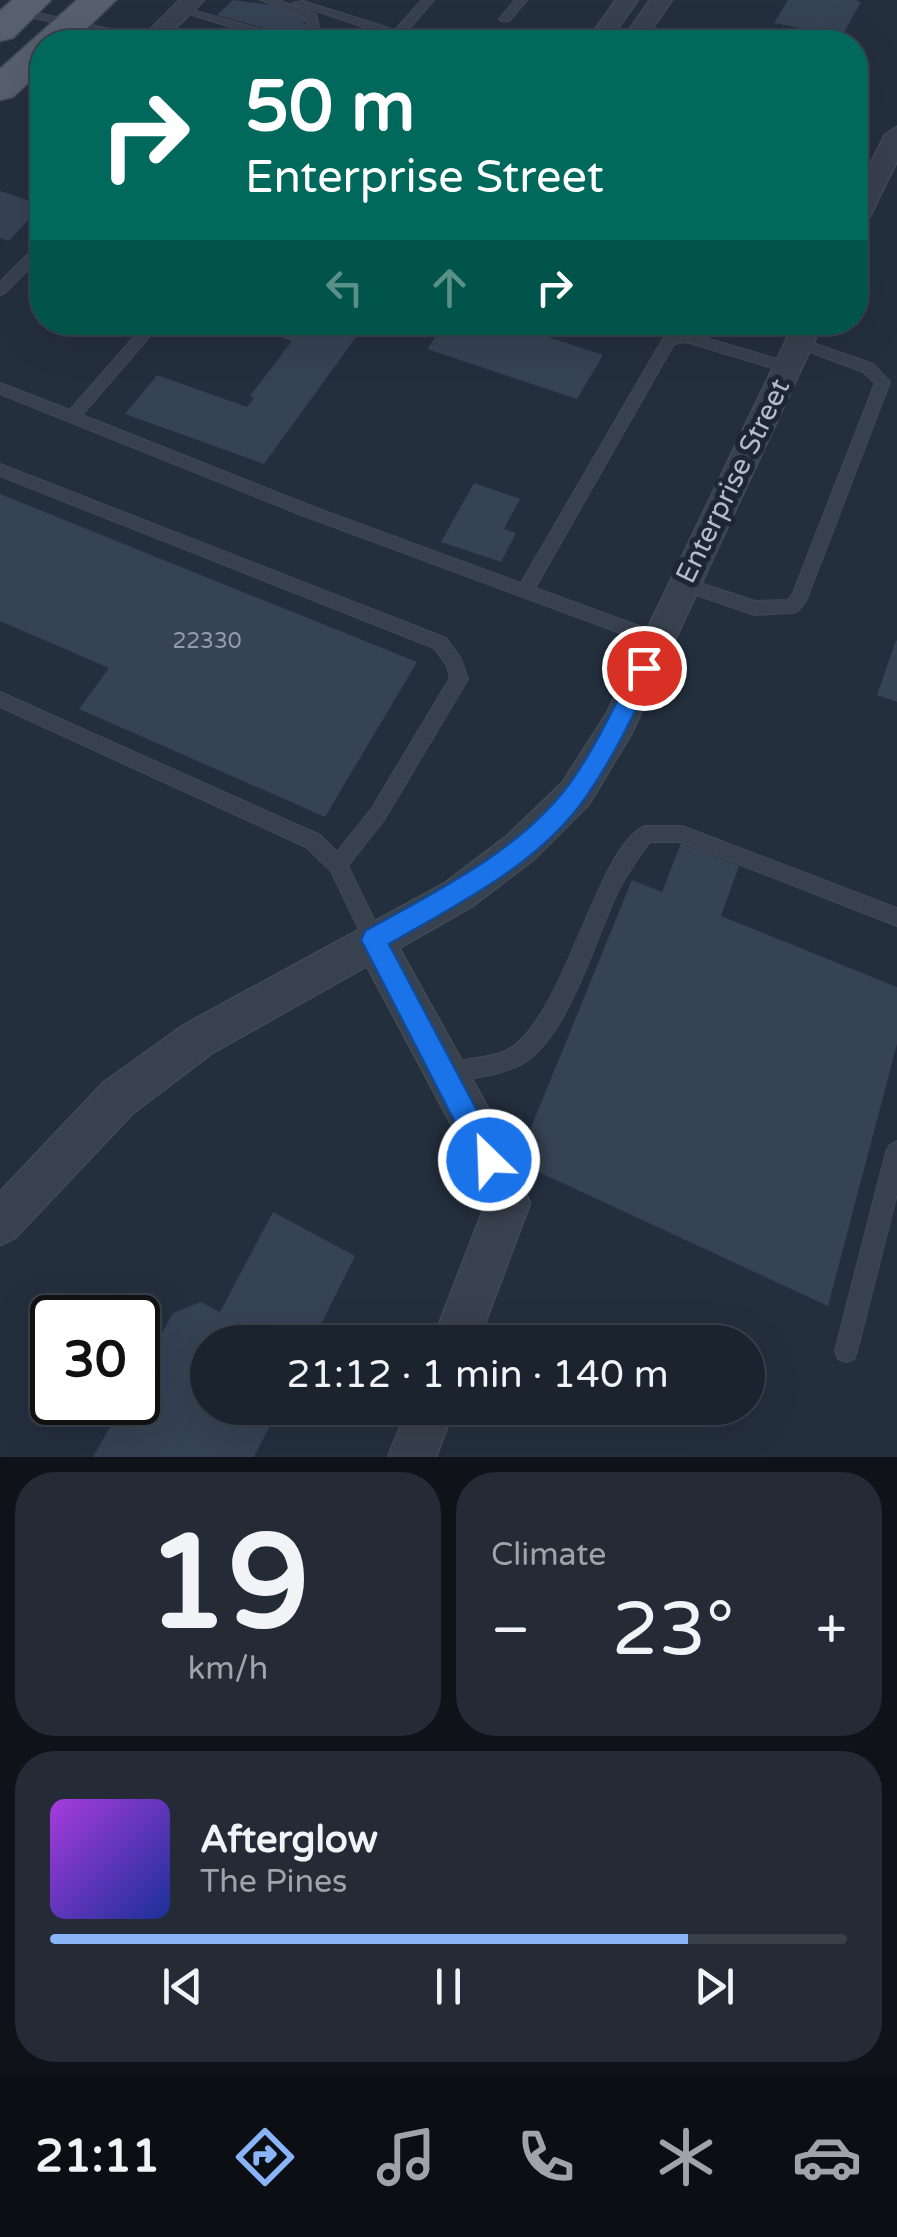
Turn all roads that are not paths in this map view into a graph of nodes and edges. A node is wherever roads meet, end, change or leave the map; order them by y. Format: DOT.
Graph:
graph roads {
  1 [pos="267,0"];
  2 [pos="289,0"];
  3 [pos="428,0"];
  4 [pos="521,0"];
  5 [pos="627,0"];
  6 [pos="661,0"];
  7 [pos="183,9"];
  8 [pos="18,14"];
  9 [pos="335,18"];
  10 [pos="506,19"];
  11 [pos="75,22"];
  12 [pos="106,30"];
  13 [pos="163,30"];
  14 [pos="232,30"];
  15 [pos="251,30"];
  16 [pos="308,30"];
  17 [pos="322,30"];
  18 [pos="369,30"];
  19 [pos="402,30"];
  20 [pos="606,30"];
  21 [pos="640,30"];
  22 [pos="30,62"];
  23 [pos="0,88"];
  24 [pos="897,135"];
  25 [pos="868,194"];
  26 [pos="30,260"];
  27 [pos="0,290"];
  28 [pos="143,335"];
  29 [pos="680,335"];
  30 [pos="729,335"];
  31 [pos="799,344"];
  32 [pos="0,388"];
  33 [pos="72,416"];
  34 [pos="0,470"];
  35 [pos="682,584"];
  36 [pos="526,588"];
  37 [pos="658,640"];
  38 [pos="0,698"];
  39 [pos="338,866"];
  40 [pos="897,916"];
  41 [pos="374,940"];
  42 [pos="446,1074"];
  43 [pos="897,1152"];
  44 [pos="0,1223"];
  45 [pos="462,1325"];
  46 [pos="846,1351"];
  47 [pos="424,1425"];
  48 [pos="412,1457"];
  1 -- 16 [label="lane"];
  2 -- 9 [label="lane"];
  3 -- 19 [label="lane"];
  4 -- 10 [label="lane"];
  5 -- 20 [label="street"];
  6 -- 21 [label="street"];
  7 -- 13 [label="street"];
  7 -- 14 [label="lane"];
  7 -- 15 [label="lane"];
  8 -- 11 [label="lane"];
  9 -- 17 [label="lane"];
  9 -- 18 [label="lane"];
  11 -- 12 [label="lane"];
  22 -- 23 [label="main road"];
  24 -- 25 [label="street"];
  26 -- 27 [label="lane"];
  28 -- 33 [label="lane"];
  29 -- 36 [label="lane"];
  30 -- 31 [label="lane"];
  31 -- 35 [label="street, Enterprise Street"];
  31 -- 35 [label="lane"];
  32 -- 33 [label="lane"];
  33 -- 36 [label="lane"];
  34 -- 39 [label="lane"];
  35 -- 37 [label="street, Enterprise Street"];
  36 -- 37 [label="lane"];
  37 -- 41 [label="street, Enterprise Street"];
  38 -- 39 [label="lane"];
  39 -- 41 [label="lane"];
  40 -- 42 [label="lane"];
  41 -- 42 [label="street"];
  41 -- 44 [label="street, Enterprise Street"];
  42 -- 45 [label="street"];
  43 -- 46 [label="lane"];
  47 -- 48 [label="street"];
}
